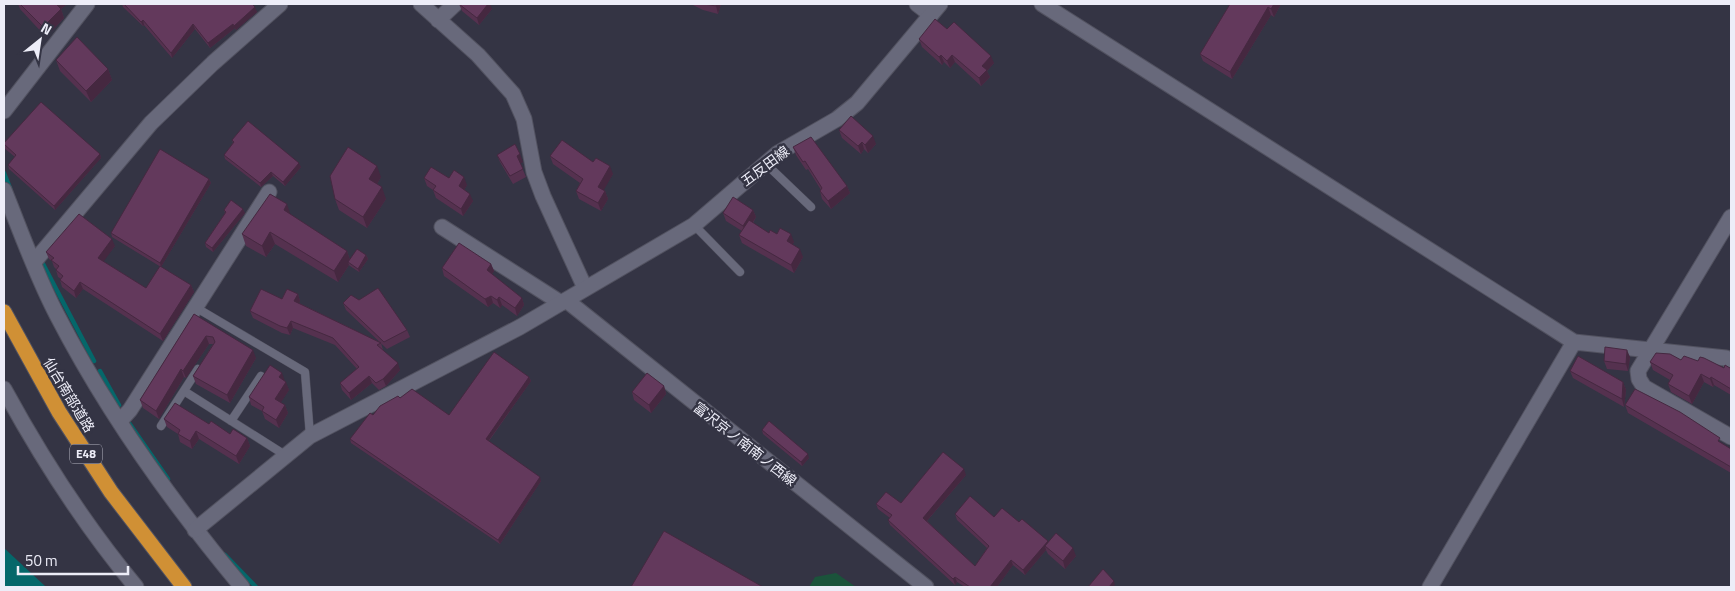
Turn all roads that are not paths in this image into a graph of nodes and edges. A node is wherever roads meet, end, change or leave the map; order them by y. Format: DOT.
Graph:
graph roads {
  1 [pos="87,4"];
  2 [pos="280,4"];
  3 [pos="421,4"];
  4 [pos="455,4"];
  5 [pos="917,4"];
  6 [pos="1042,4"];
  7 [pos="935,9"];
  8 [pos="438,20"];
  9 [pos="4,111"];
  10 [pos="765,163"];
  11 [pos="4,190"];
  12 [pos="269,192"];
  13 [pos="811,207"];
  14 [pos="1731,217"];
  15 [pos="694,225"];
  16 [pos="442,227"];
  17 [pos="34,262"];
  18 [pos="740,272"];
  19 [pos="585,288"];
  20 [pos="564,302"];
  21 [pos="195,308"];
  22 [pos="4,312"];
  23 [pos="1574,342"];
  24 [pos="1650,348"];
  25 [pos="1731,362"];
  26 [pos="202,363"];
  27 [pos="261,376"];
  28 [pos="4,390"];
  29 [pos="184,392"];
  30 [pos="120,421"];
  31 [pos="231,421"];
  32 [pos="160,426"];
  33 [pos="310,436"];
  34 [pos="1731,437"];
  35 [pos="285,455"];
  36 [pos="195,530"];
  37 [pos="136,587"];
  38 [pos="184,587"];
  39 [pos="242,587"];
  40 [pos="926,587"];
  41 [pos="1430,587"];
  1 -- 9 [label="street"];
  2 -- 17 [label="street"];
  3 -- 8 [label="street"];
  4 -- 8 [label="street"];
  5 -- 7 [label="street"];
  6 -- 23 [label="street"];
  7 -- 10 [label="street, 五反田線"];
  8 -- 19 [label="street"];
  10 -- 13 [label="lane"];
  10 -- 15 [label="street, 五反田線"];
  11 -- 17 [label="street"];
  12 -- 21 [label="street"];
  14 -- 24 [label="street"];
  15 -- 18 [label="lane"];
  15 -- 19 [label="street, 五反田線"];
  16 -- 20 [label="street, 富沢京ノ南南ノ西線"];
  17 -- 30 [label="street"];
  19 -- 20 [label="street, 五反田線"];
  20 -- 33 [label="street, 五反田線"];
  20 -- 40 [label="street, 富沢京ノ南南ノ西線"];
  21 -- 30 [label="street"];
  21 -- 33 [label="lane"];
  22 -- 38 [label="highway, 仙台南部道路 / E48"];
  23 -- 24 [label="street"];
  23 -- 41 [label="street"];
  24 -- 25 [label="street"];
  24 -- 34 [label="street"];
  26 -- 29 [label="lane"];
  27 -- 31 [label="lane"];
  28 -- 37 [label="street"];
  29 -- 31 [label="lane"];
  29 -- 32 [label="lane"];
  30 -- 36 [label="street"];
  31 -- 35 [label="lane"];
  33 -- 35 [label="street, 五反田線"];
  35 -- 36 [label="street, 五反田線"];
  36 -- 39 [label="street"];
}
